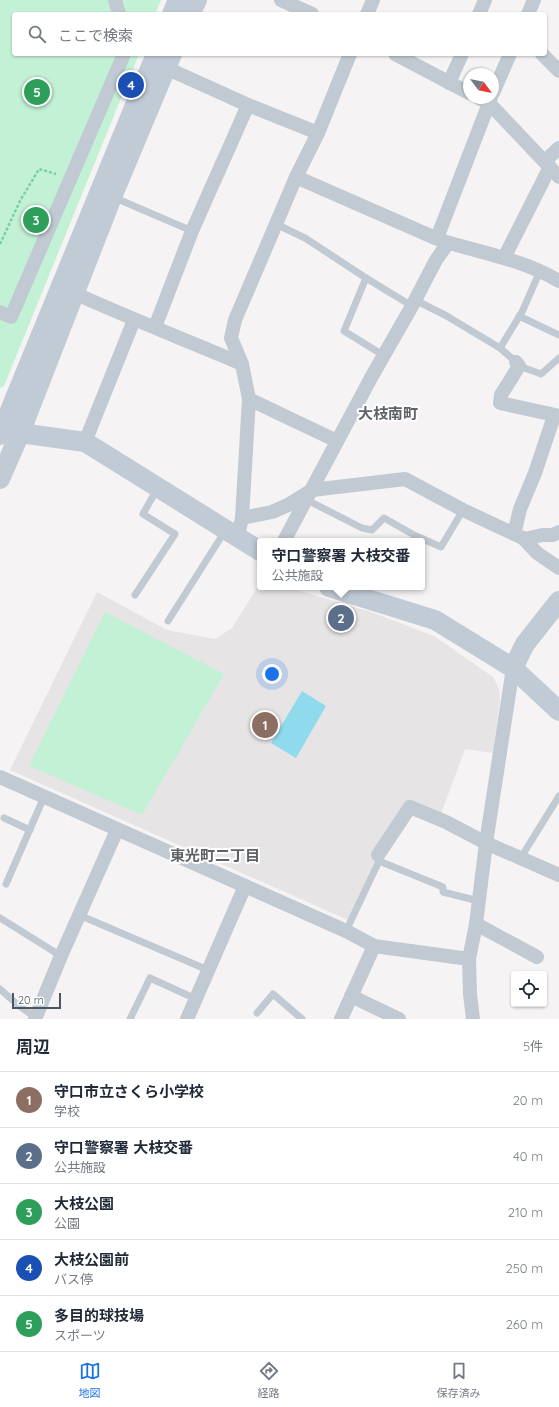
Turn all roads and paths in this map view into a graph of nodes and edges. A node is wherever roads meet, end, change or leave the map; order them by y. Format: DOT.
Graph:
graph roads {
  1 [pos="115,0"];
  2 [pos="178,0"];
  3 [pos="197,0"];
  4 [pos="281,0"];
  5 [pos="372,0"];
  6 [pos="485,0"];
  7 [pos="534,0"];
  8 [pos="118,12"];
  9 [pos="173,12"];
  10 [pos="191,12"];
  11 [pos="308,12"];
  12 [pos="368,12"];
  13 [pos="480,12"];
  14 [pos="529,12"];
  15 [pos="123,56"];
  16 [pos="349,56"];
  17 [pos="399,56"];
  18 [pos="461,56"];
  19 [pos="509,56"];
  20 [pos="544,56"];
  21 [pos="165,59"];
  22 [pos="559,71"];
  23 [pos="499,76"];
  24 [pos="449,83"];
  25 [pos="463,90"];
  26 [pos="486,104"];
  27 [pos="493,104"];
  28 [pos="248,105"];
  29 [pos="318,133"];
  30 [pos="559,148"];
  31 [pos="551,168"];
  32 [pos="296,177"];
  33 [pos="72,179"];
  34 [pos="112,197"];
  35 [pos="276,224"];
  36 [pos="192,231"];
  37 [pos="443,240"];
  38 [pos="0,244"];
  39 [pos="504,258"];
  40 [pos="540,271"];
  41 [pos="366,278"];
  42 [pos="559,281"];
  43 [pos="74,293"];
  44 [pos="414,303"];
  45 [pos="0,312"];
  46 [pos="519,316"];
  47 [pos="134,320"];
  48 [pos="155,327"];
  49 [pos="559,335"];
  50 [pos="500,348"];
  51 [pos="383,355"];
  52 [pos="559,358"];
  53 [pos="242,364"];
  54 [pos="517,364"];
  55 [pos="249,400"];
  56 [pos="556,416"];
  57 [pos="5,433"];
  58 [pos="337,441"];
  59 [pos="85,442"];
  60 [pos="0,478"];
  61 [pos="158,487"];
  62 [pos="309,495"];
  63 [pos="463,510"];
  64 [pos="235,528"];
  65 [pos="559,532"];
  66 [pos="518,536"];
  67 [pos="286,538"];
  68 [pos="421,538"];
  69 [pos="425,539"];
  70 [pos="257,548"];
  71 [pos="559,568"];
  72 [pos="339,590"];
  73 [pos="135,595"];
  74 [pos="559,601"];
  75 [pos="168,621"];
  76 [pos="513,668"];
  77 [pos="559,712"];
  78 [pos="0,777"];
  79 [pos="559,796"];
  80 [pos="44,797"];
  81 [pos="4,818"];
  82 [pos="30,830"];
  83 [pos="117,830"];
  84 [pos="486,843"];
  85 [pos="379,858"];
  86 [pos="520,859"];
  87 [pos="559,875"];
  88 [pos="6,884"];
  89 [pos="245,886"];
  90 [pos="479,901"];
  91 [pos="79,915"];
  92 [pos="0,918"];
  93 [pos="476,924"];
  94 [pos="346,931"];
  95 [pos="374,946"];
  96 [pos="61,956"];
  97 [pos="537,957"];
  98 [pos="469,958"];
  99 [pos="208,970"];
  100 [pos="0,988"];
  101 [pos="351,996"];
  102 [pos="196,999"];
  103 [pos="257,1013"];
  104 [pos="36,1018"];
  105 [pos="130,1019"];
  106 [pos="187,1019"];
  107 [pos="302,1019"];
  108 [pos="340,1019"];
  109 [pos="399,1019"];
  110 [pos="473,1019"];
  1 -- 8 [label="street"];
  2 -- 9 [label="street"];
  3 -- 10 [label="street"];
  4 -- 11 [label="street"];
  5 -- 12 [label="street"];
  6 -- 13 [label="street"];
  7 -- 14 [label="street"];
  15 -- 33 [label="street"];
  16 -- 29 [label="street"];
  17 -- 24 [label="street"];
  18 -- 24 [label="street"];
  19 -- 23 [label="street"];
  20 -- 22 [label="street"];
  21 -- 28 [label="street"];
  21 -- 34 [label="street"];
  21 -- 57 [label="street"];
  24 -- 25 [label="street"];
  26 -- 37 [label="street"];
  27 -- 31 [label="street"];
  28 -- 29 [label="street"];
  28 -- 36 [label="street"];
  29 -- 32 [label="street"];
  30 -- 31 [label="street"];
  31 -- 39 [label="street"];
  32 -- 35 [label="street"];
  32 -- 37 [label="street"];
  33 -- 38 [label="path"];
  33 -- 45 [label="street"];
  34 -- 36 [label="lane"];
  34 -- 43 [label="street"];
  35 -- 41 [label="lane"];
  35 -- 53 [label="street"];
  36 -- 48 [label="street"];
  37 -- 39 [label="street"];
  37 -- 44 [label="street"];
  39 -- 40 [label="street"];
  40 -- 42 [label="street"];
  40 -- 46 [label="lane"];
  41 -- 44 [label="lane"];
  41 -- 51 [label="lane"];
  43 -- 47 [label="street"];
  43 -- 57 [label="street"];
  44 -- 50 [label="lane"];
  44 -- 51 [label="street"];
  46 -- 49 [label="lane"];
  46 -- 50 [label="lane"];
  47 -- 48 [label="street"];
  47 -- 59 [label="street"];
  48 -- 53 [label="street"];
  50 -- 54 [label="lane"];
  51 -- 58 [label="street"];
  52 -- 54 [label="lane"];
  53 -- 55 [label="street"];
  54 -- 56 [label="street"];
  55 -- 58 [label="street"];
  55 -- 64 [label="street"];
  56 -- 66 [label="street"];
  57 -- 59 [label="street"];
  57 -- 60 [label="street"];
  58 -- 62 [label="street"];
  59 -- 61 [label="street"];
  61 -- 64 [label="street"];
  61 -- 73 [label="lane"];
  62 -- 63 [label="street"];
  62 -- 64 [label="street"];
  62 -- 67 [label="street"];
  62 -- 68 [label="lane"];
  63 -- 66 [label="street"];
  63 -- 69 [label="lane"];
  64 -- 70 [label="street"];
  64 -- 75 [label="lane"];
  65 -- 66 [label="street"];
  66 -- 71 [label="street"];
  72 -- 76 [label="street"];
  74 -- 76 [label="street"];
  76 -- 77 [label="street"];
  76 -- 84 [label="street"];
  78 -- 80 [label="street"];
  79 -- 86 [label="lane"];
  80 -- 82 [label="lane"];
  80 -- 83 [label="street"];
  81 -- 82 [label="lane"];
  82 -- 88 [label="lane"];
  83 -- 89 [label="street"];
  83 -- 91 [label="street"];
  84 -- 85 [label="street"];
  84 -- 86 [label="street"];
  84 -- 90 [label="street"];
  85 -- 90 [label="lane"];
  85 -- 94 [label="lane"];
  86 -- 87 [label="street"];
  89 -- 94 [label="street"];
  89 -- 99 [label="street"];
  90 -- 93 [label="street"];
  91 -- 96 [label="street"];
  91 -- 99 [label="lane"];
  92 -- 96 [label="lane"];
  93 -- 97 [label="street"];
  93 -- 98 [label="street"];
  94 -- 95 [label="street"];
  95 -- 98 [label="street"];
  95 -- 101 [label="street"];
  96 -- 104 [label="street"];
  98 -- 110 [label="street"];
  99 -- 102 [label="street"];
  100 -- 104 [label="lane"];
  101 -- 108 [label="street"];
  101 -- 109 [label="street"];
  102 -- 105 [label="lane"];
  102 -- 106 [label="street"];
  103 -- 107 [label="lane"];
}
